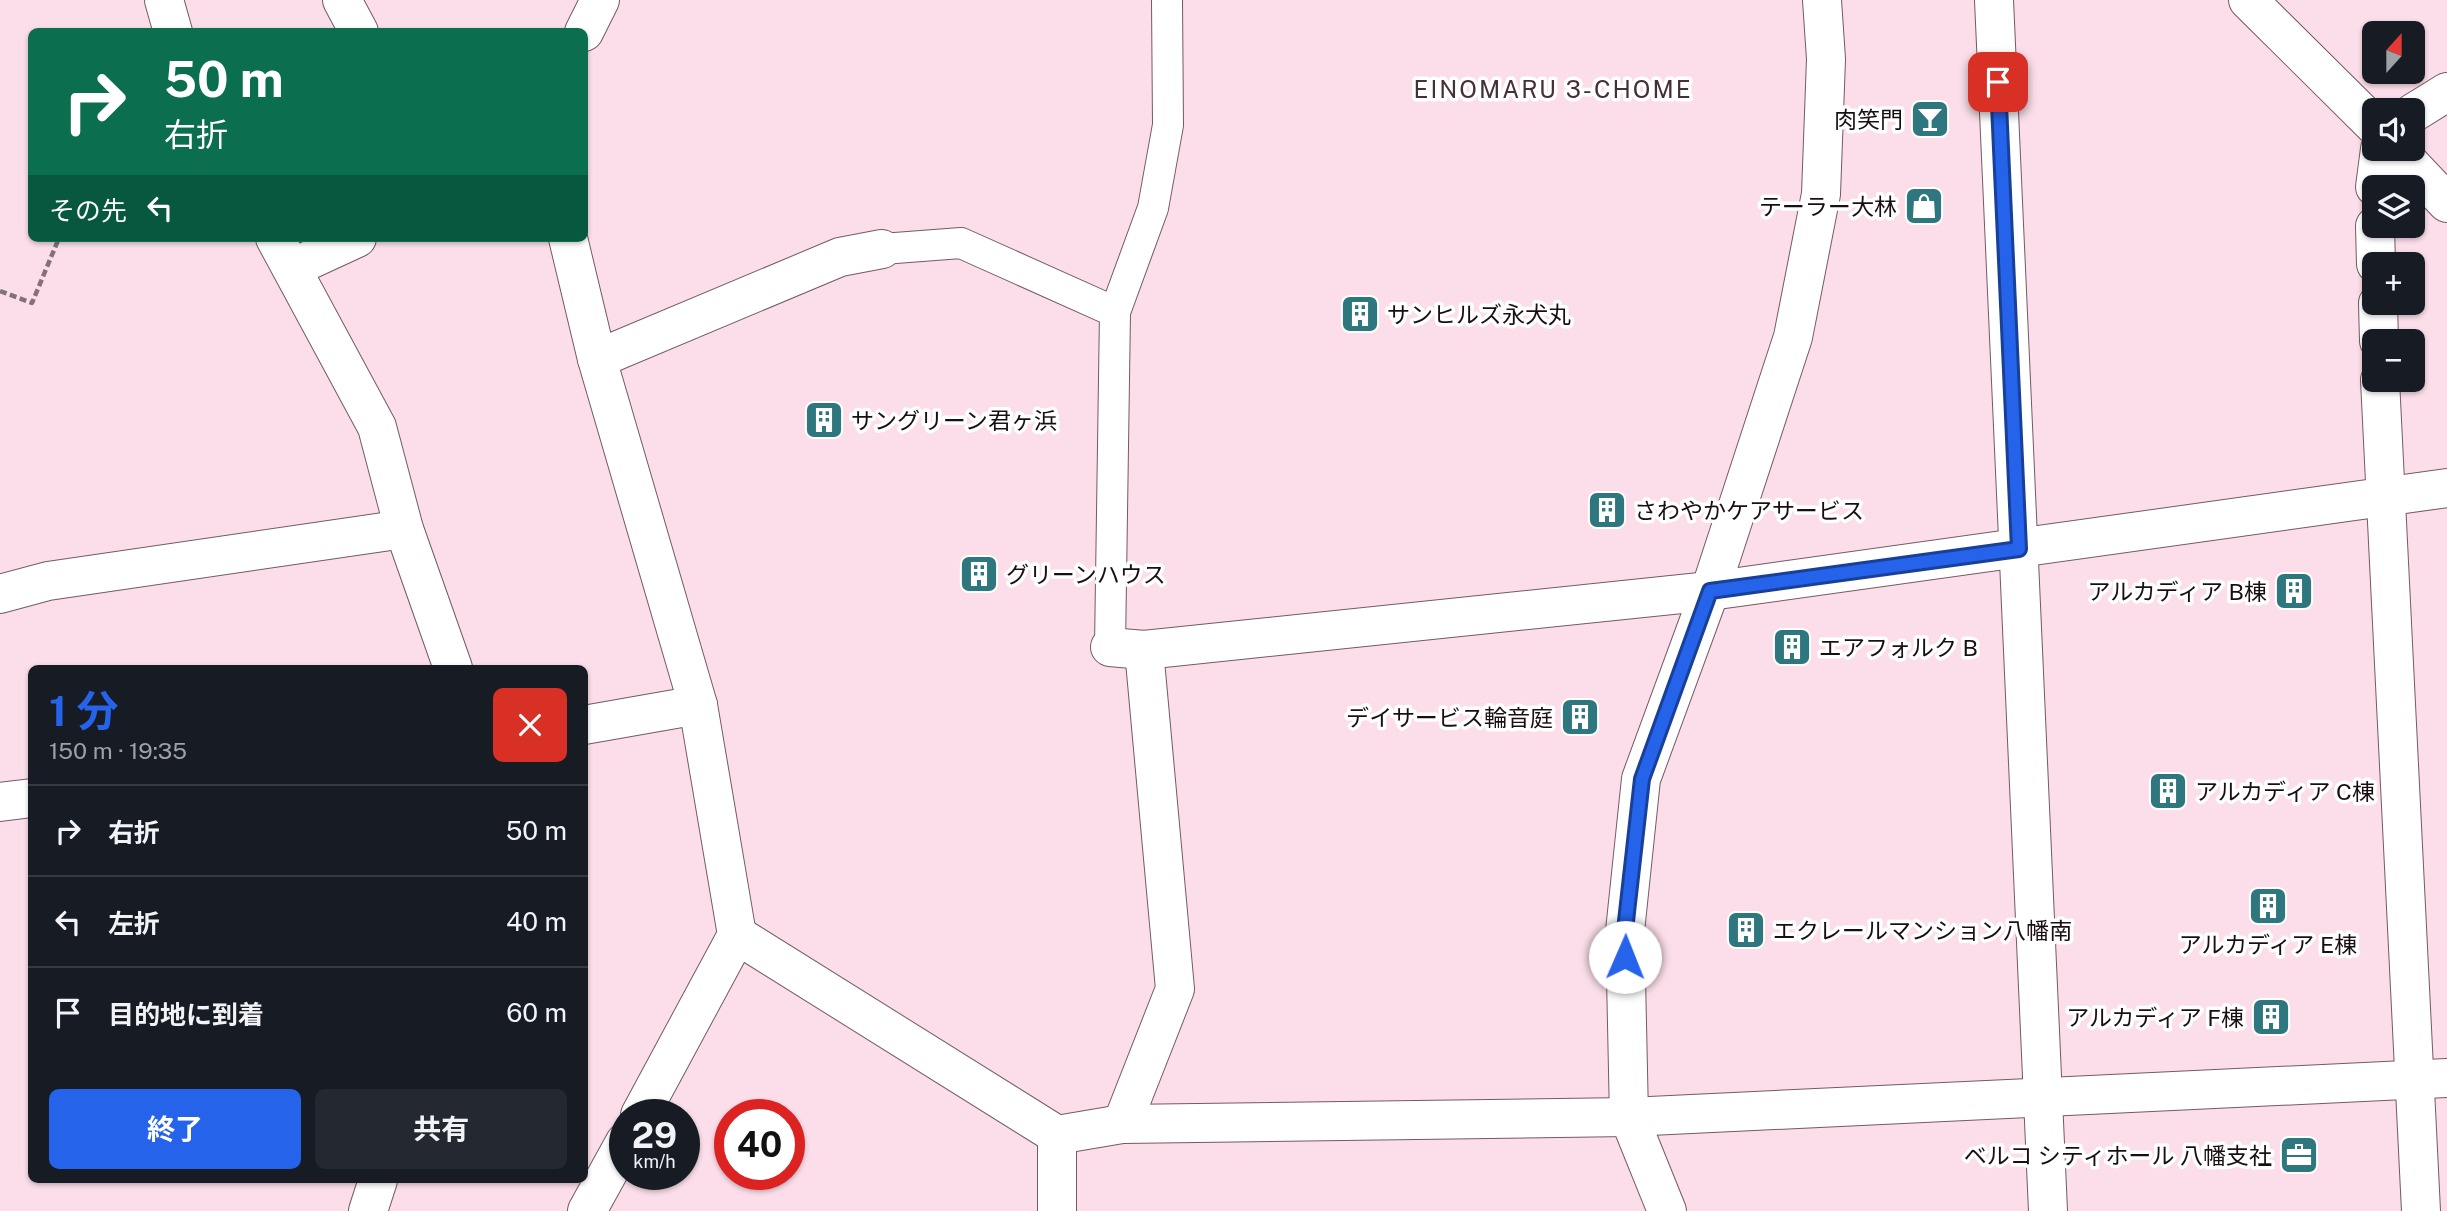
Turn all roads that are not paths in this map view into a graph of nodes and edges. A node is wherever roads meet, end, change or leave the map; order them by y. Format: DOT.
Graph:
graph roads {
  1 [pos="164,0"];
  2 [pos="342,0"];
  3 [pos="600,0"];
  4 [pos="1167,0"];
  5 [pos="1822,0"];
  6 [pos="1994,0"];
  7 [pos="2248,0"];
  8 [pos="172,28"];
  9 [pos="357,28"];
  10 [pos="586,28"];
  11 [pos="2447,92"];
  12 [pos="2425,106"];
  13 [pos="2362,113"];
  14 [pos="2407,161"];
  15 [pos="2447,203"];
  16 [pos="338,242"];
  17 [pos="569,242"];
  18 [pos="882,249"];
  19 [pos="284,253"];
  20 [pos="1115,312"];
  21 [pos="597,359"];
  22 [pos="2380,392"];
  23 [pos="2447,488"];
  24 [pos="2384,497"];
  25 [pos="404,529"];
  26 [pos="2019,549"];
  27 [pos="1710,591"];
  28 [pos="0,594"];
  29 [pos="1127,648"];
  30 [pos="452,665"];
  31 [pos="698,705"];
  32 [pos="588,724"];
  33 [pos="28,798"];
  34 [pos="0,802"];
  35 [pos="737,935"];
  36 [pos="2430,1079"];
  37 [pos="649,1099"];
  38 [pos="2043,1099"];
  39 [pos="1629,1117"];
  40 [pos="1122,1124"];
  41 [pos="1057,1135"];
  42 [pos="609,1171"];
  43 [pos="376,1183"];
  44 [pos="368,1211"];
  45 [pos="587,1211"];
  46 [pos="1056,1211"];
  47 [pos="1667,1211"];
  48 [pos="2048,1211"];
  49 [pos="2421,1211"];
  1 -- 8 [label="street"];
  2 -- 9 [label="street"];
  3 -- 10 [label="street"];
  4 -- 20 [label="lane"];
  5 -- 27 [label="street"];
  6 -- 26 [label="street"];
  7 -- 13 [label="street"];
  11 -- 12 [label="street"];
  14 -- 15 [label="street"];
  16 -- 19 [label="street"];
  17 -- 21 [label="street"];
  18 -- 20 [label="lane"];
  18 -- 21 [label="street"];
  19 -- 25 [label="street"];
  20 -- 29 [label="lane"];
  21 -- 31 [label="street"];
  22 -- 24 [label="street"];
  23 -- 24 [label="street"];
  24 -- 26 [label="street"];
  24 -- 36 [label="street"];
  25 -- 28 [label="street"];
  25 -- 30 [label="street"];
  26 -- 27 [label="street"];
  26 -- 38 [label="street"];
  27 -- 29 [label="street"];
  27 -- 39 [label="street"];
  29 -- 40 [label="street"];
  31 -- 32 [label="street"];
  31 -- 35 [label="street"];
  33 -- 34 [label="street"];
  35 -- 37 [label="street"];
  35 -- 41 [label="street"];
  36 -- 38 [label="street"];
  36 -- 49 [label="street"];
  38 -- 39 [label="street"];
  38 -- 48 [label="street"];
  39 -- 40 [label="street"];
  39 -- 47 [label="street"];
  40 -- 41 [label="street"];
  41 -- 46 [label="street"];
  42 -- 45 [label="street"];
  43 -- 44 [label="street"];
}
